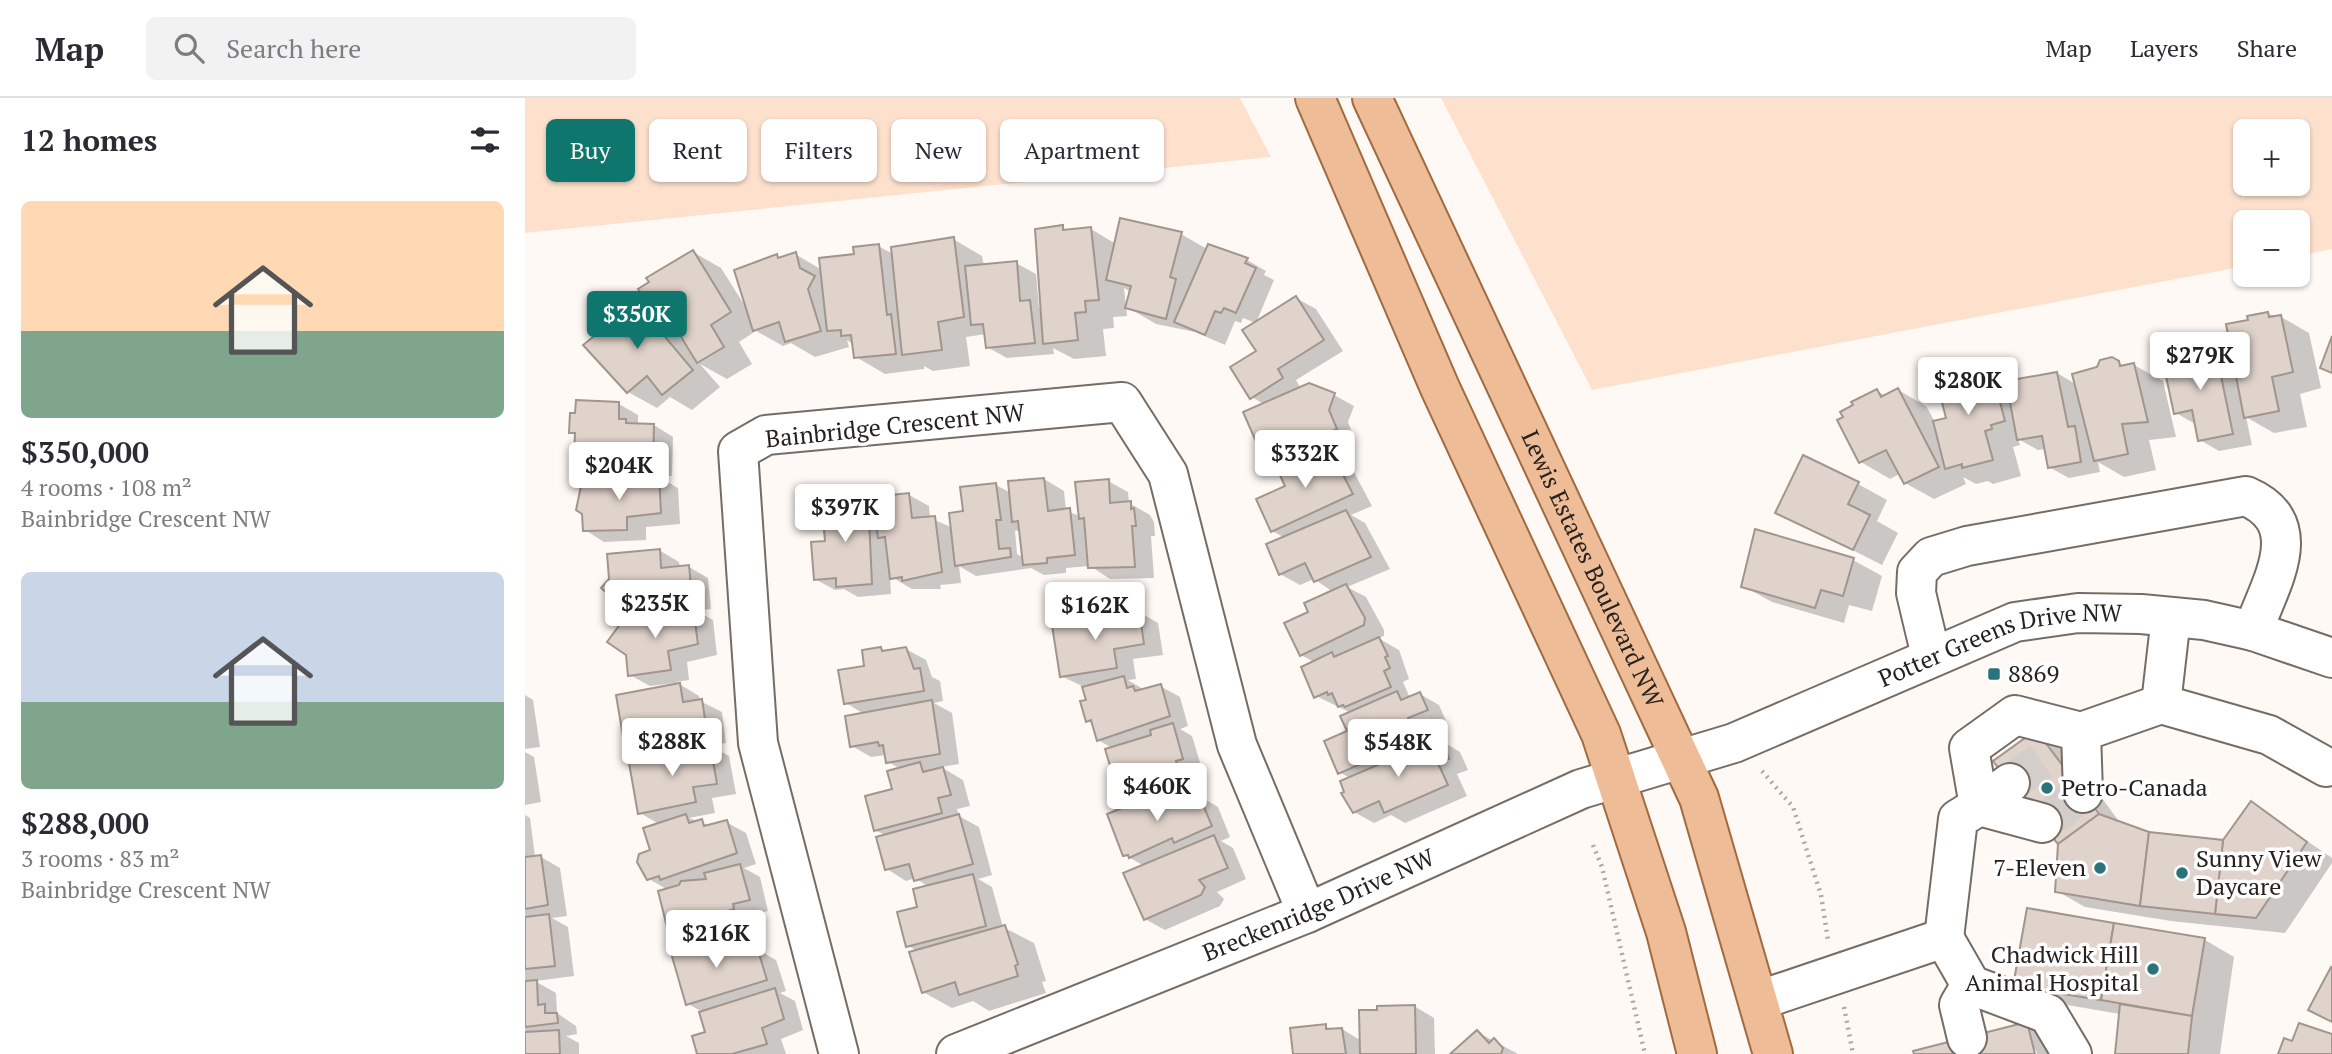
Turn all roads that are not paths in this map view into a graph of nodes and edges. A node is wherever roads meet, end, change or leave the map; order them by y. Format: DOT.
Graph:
graph roads {
  1 [pos="1315,98"];
  2 [pos="1372,98"];
  3 [pos="2171,617"];
  4 [pos="2253,631"];
  5 [pos="1931,656"];
  6 [pos="2332,658"];
  7 [pos="2161,704"];
  8 [pos="2067,742"];
  9 [pos="1681,758"];
  10 [pos="2326,767"];
  11 [pos="1616,779"];
  12 [pos="2010,783"];
  13 [pos="2083,793"];
  14 [pos="1979,806"];
  15 [pos="2042,823"];
  16 [pos="1307,913"];
  17 [pos="1944,938"];
  18 [pos="1971,985"];
  19 [pos="1760,1000"];
  20 [pos="1967,1038"];
  21 [pos="839,1054"];
  22 [pos="956,1054"];
  23 [pos="1697,1054"];
  24 [pos="1773,1054"];
  25 [pos="2071,1054"];
  1 -- 11 [label="main road"];
  2 -- 9 [label="main road, Lewis Estates Boulevard NW"];
  3 -- 4 [label="street, Potter Greens Drive NW"];
  3 -- 5 [label="street, Potter Greens Drive NW"];
  3 -- 7 [label="street"];
  4 -- 5 [label="street"];
  4 -- 6 [label="street, Potter Greens Drive NW"];
  5 -- 9 [label="street, Potter Greens Drive NW"];
  7 -- 8 [label="street"];
  7 -- 10 [label="street"];
  8 -- 13 [label="street"];
  8 -- 14 [label="street"];
  9 -- 11 [label="street, Breckenridge Drive NW"];
  9 -- 19 [label="main road, Lewis Estates Boulevard NW"];
  11 -- 16 [label="street, Breckenridge Drive NW"];
  11 -- 23 [label="main road"];
  12 -- 14 [label="street"];
  14 -- 15 [label="street"];
  14 -- 17 [label="street"];
  16 -- 21 [label="street, Bainbridge Crescent NW"];
  16 -- 22 [label="street, Breckenridge Drive NW"];
  17 -- 18 [label="street"];
  17 -- 19 [label="street"];
  18 -- 20 [label="street"];
  18 -- 25 [label="street"];
  19 -- 24 [label="main road, Lewis Estates Boulevard NW"];
}
